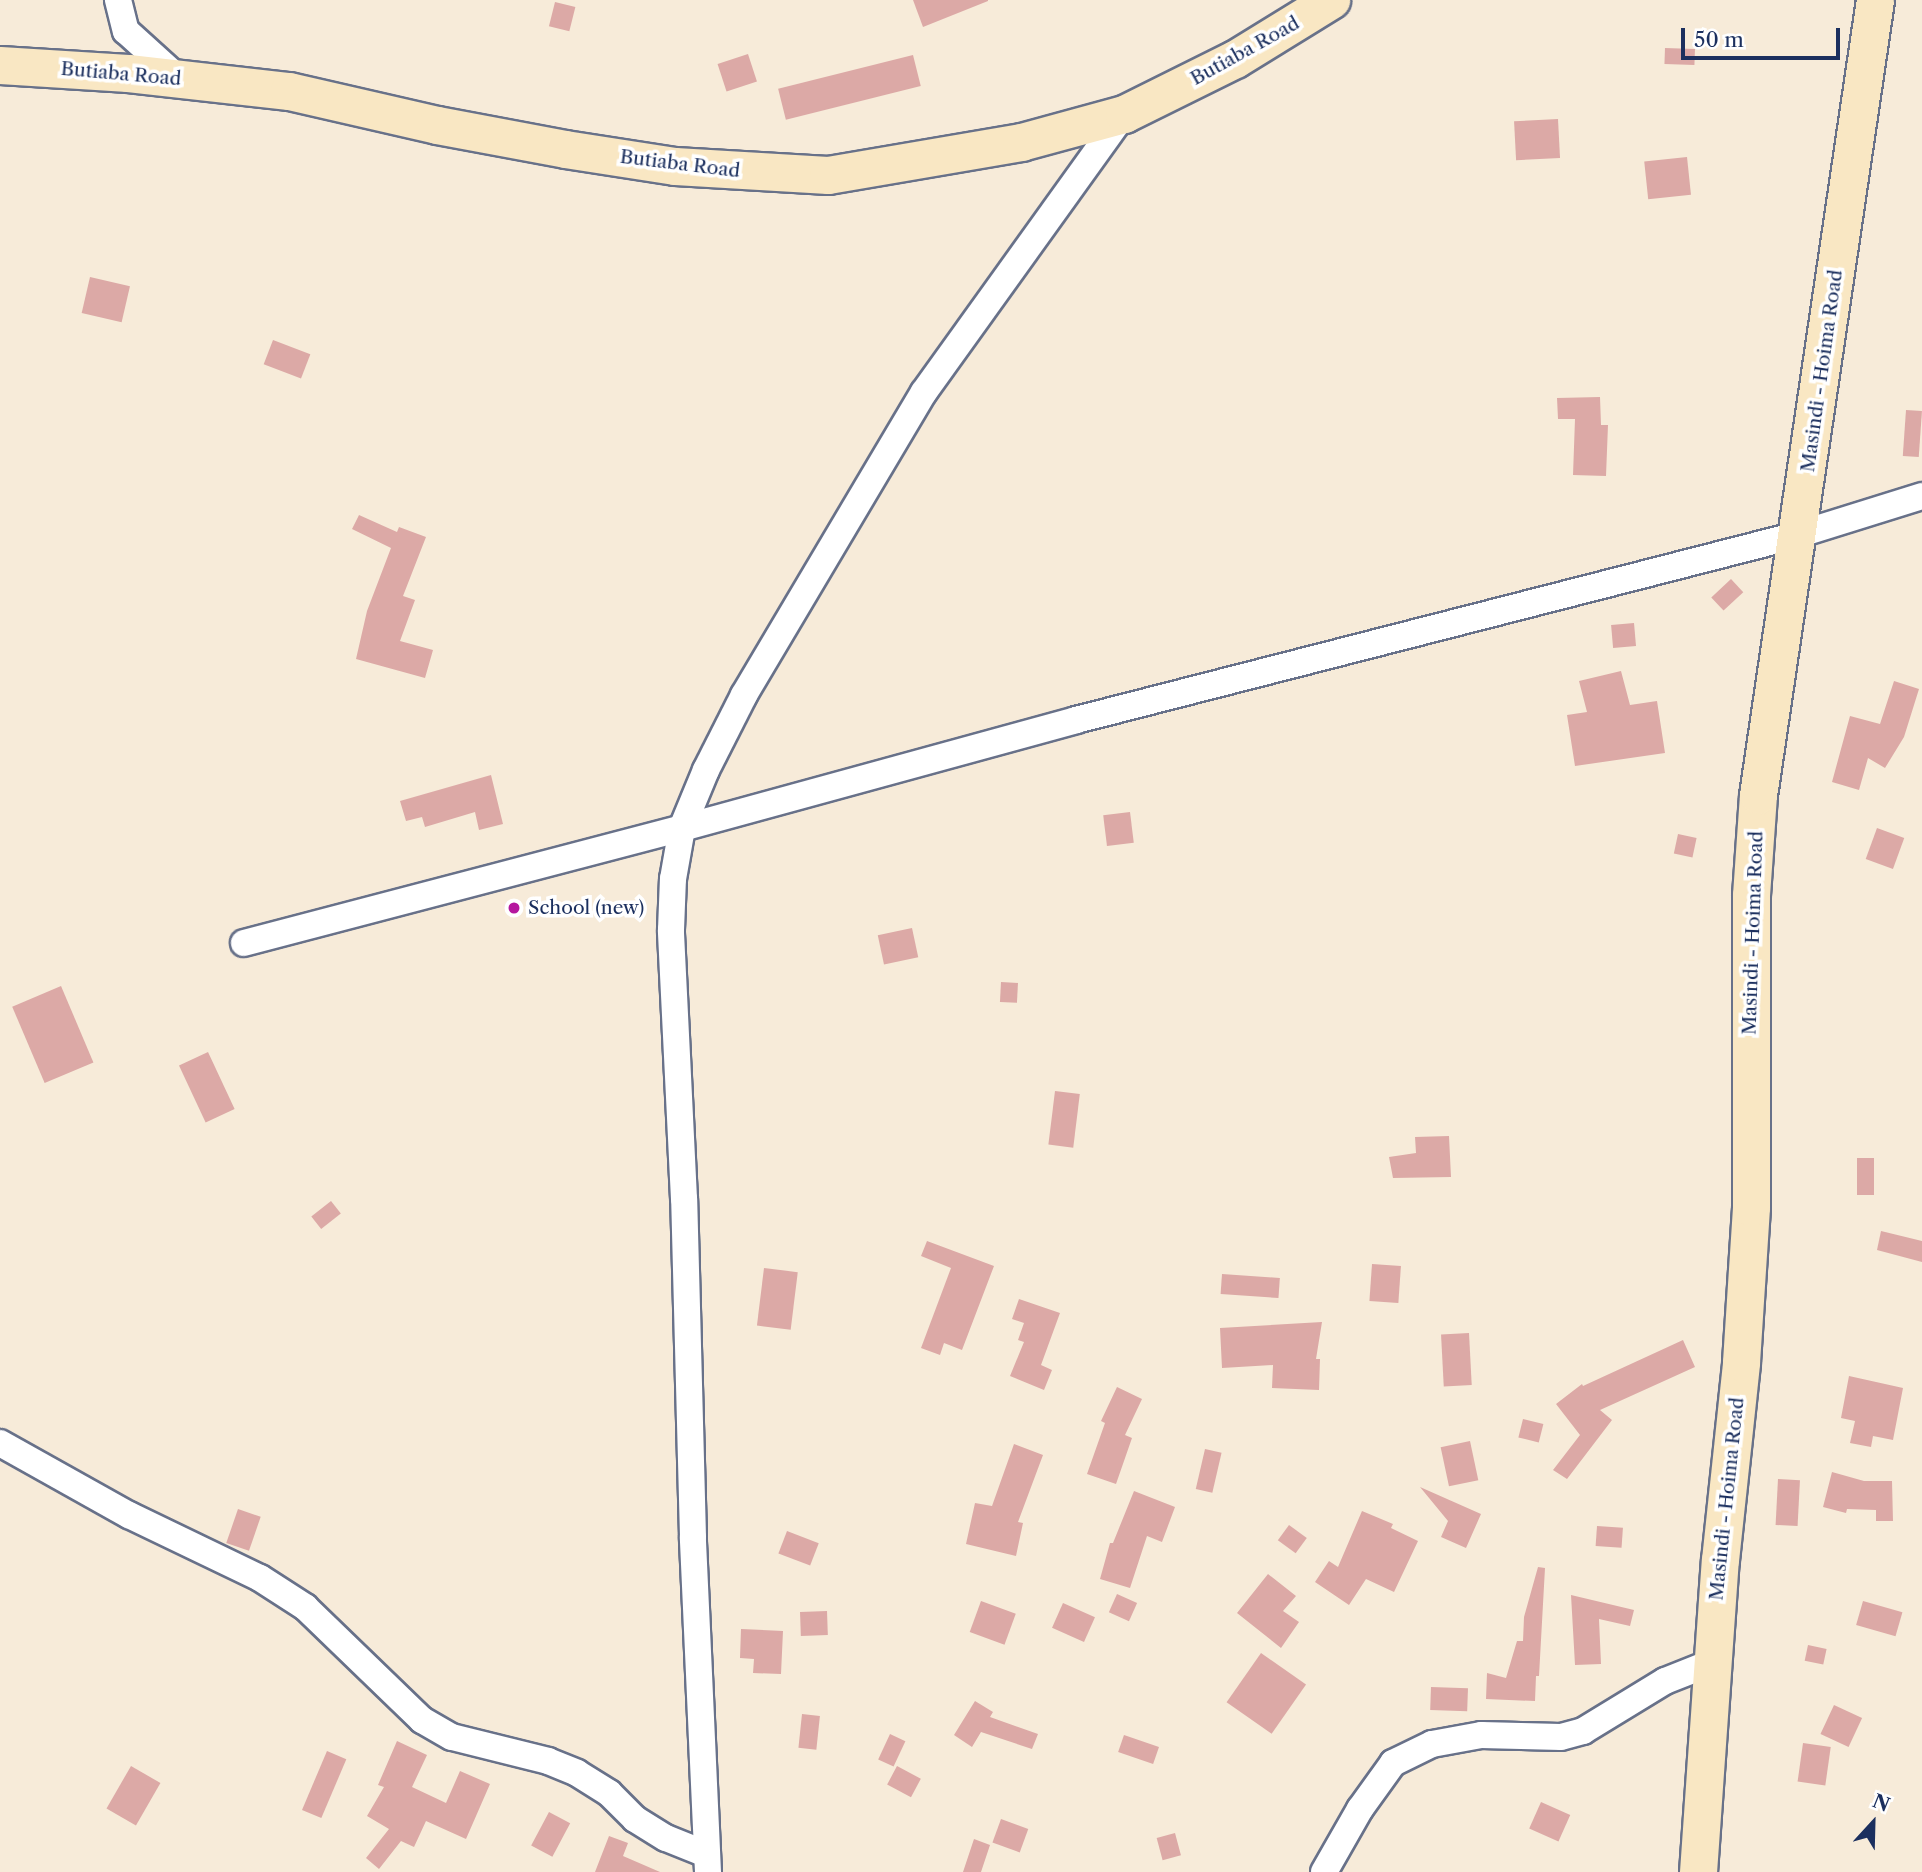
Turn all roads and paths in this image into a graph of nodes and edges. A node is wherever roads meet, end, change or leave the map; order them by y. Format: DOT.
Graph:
graph roads {
  1 [pos="118,0"];
  2 [pos="1331,0"];
  3 [pos="1875,0"];
  4 [pos="0,65"];
  5 [pos="178,78"];
  6 [pos="1124,114"];
  7 [pos="1922,496"];
  8 [pos="1797,535"];
  9 [pos="682,828"];
  10 [pos="244,943"];
  11 [pos="0,1443"];
  12 [pos="1713,1662"];
  13 [pos="707,1863"];
  14 [pos="1324,1872"];
  15 [pos="1698,1872"];
  1 -- 5 [label="street"];
  2 -- 6 [label="main road, Butiaba Road"];
  3 -- 8 [label="main road, Masindi - Hoima Road"];
  4 -- 5 [label="main road, Butiaba Road"];
  5 -- 6 [label="main road, Butiaba Road"];
  6 -- 9 [label="street"];
  7 -- 8 [label="street"];
  8 -- 9 [label="street"];
  8 -- 12 [label="main road, Masindi - Hoima Road"];
  9 -- 10 [label="street"];
  9 -- 13 [label="street"];
  11 -- 13 [label="street"];
  12 -- 14 [label="street"];
  12 -- 15 [label="main road, Masindi - Hoima Road"];
}
